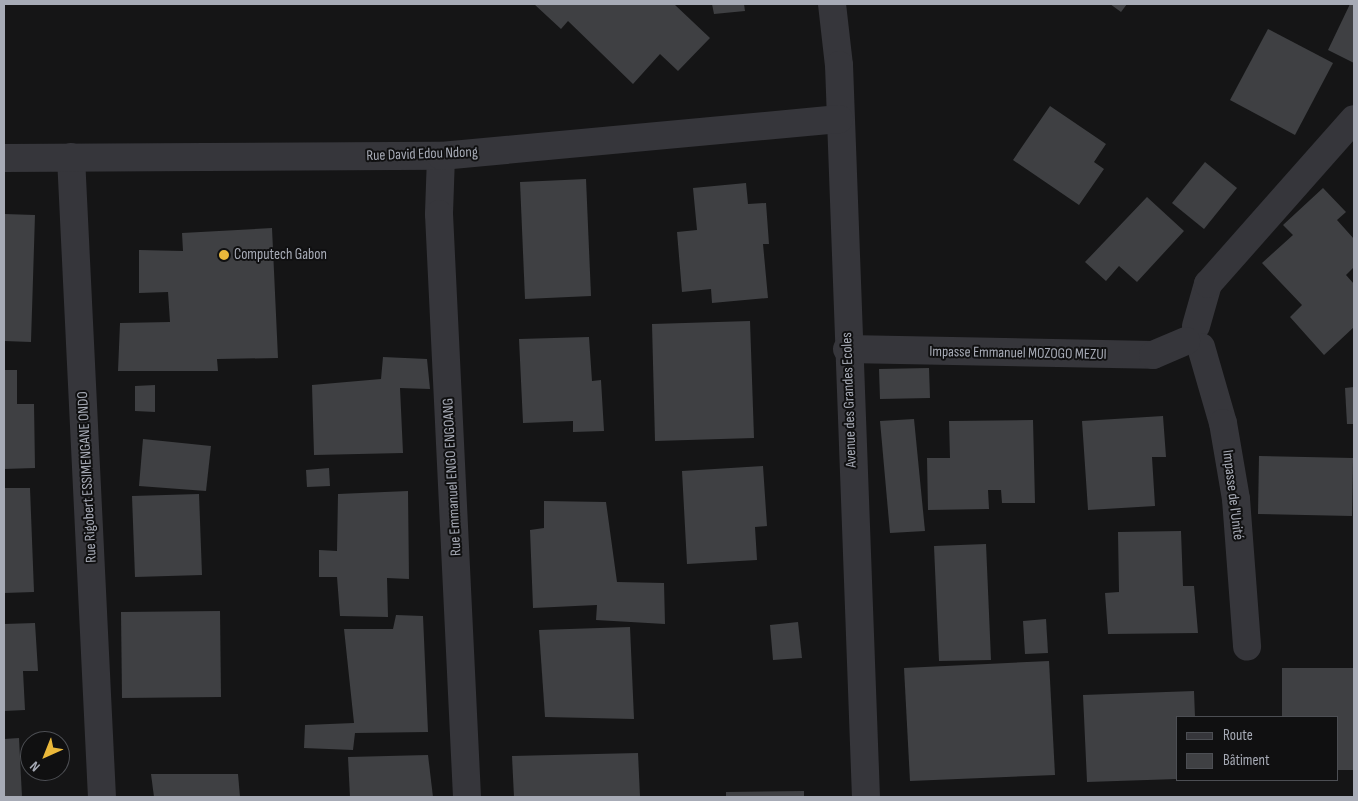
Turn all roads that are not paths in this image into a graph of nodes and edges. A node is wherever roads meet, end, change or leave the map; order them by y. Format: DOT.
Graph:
graph roads {
  1 [pos="832,4"];
  2 [pos="840,119"];
  3 [pos="1354,120"];
  4 [pos="441,156"];
  5 [pos="71,157"];
  6 [pos="4,158"];
  7 [pos="1194,338"];
  8 [pos="847,349"];
  9 [pos="1247,647"];
  10 [pos="102,797"];
  11 [pos="467,797"];
  12 [pos="866,797"];
  1 -- 2 [label="street, Avenue des Grandes Ecoles"];
  2 -- 4 [label="street, Rue David Edou Ndong"];
  2 -- 8 [label="street, Avenue des Grandes Ecoles"];
  3 -- 7 [label="street"];
  4 -- 5 [label="street, Rue David Edou Ndong"];
  4 -- 11 [label="street, Rue Emmanuel ENGO ENGOANG"];
  5 -- 6 [label="street, Rue David Edou Ndong"];
  5 -- 10 [label="street, Rue Rigobert ESSIMENGANE ONDO"];
  7 -- 8 [label="street, Impasse Emmanuel MOZOGO MEZUI"];
  7 -- 9 [label="street, Impasse de l'Unité"];
  8 -- 12 [label="street, Avenue des Grandes Ecoles"];
}
